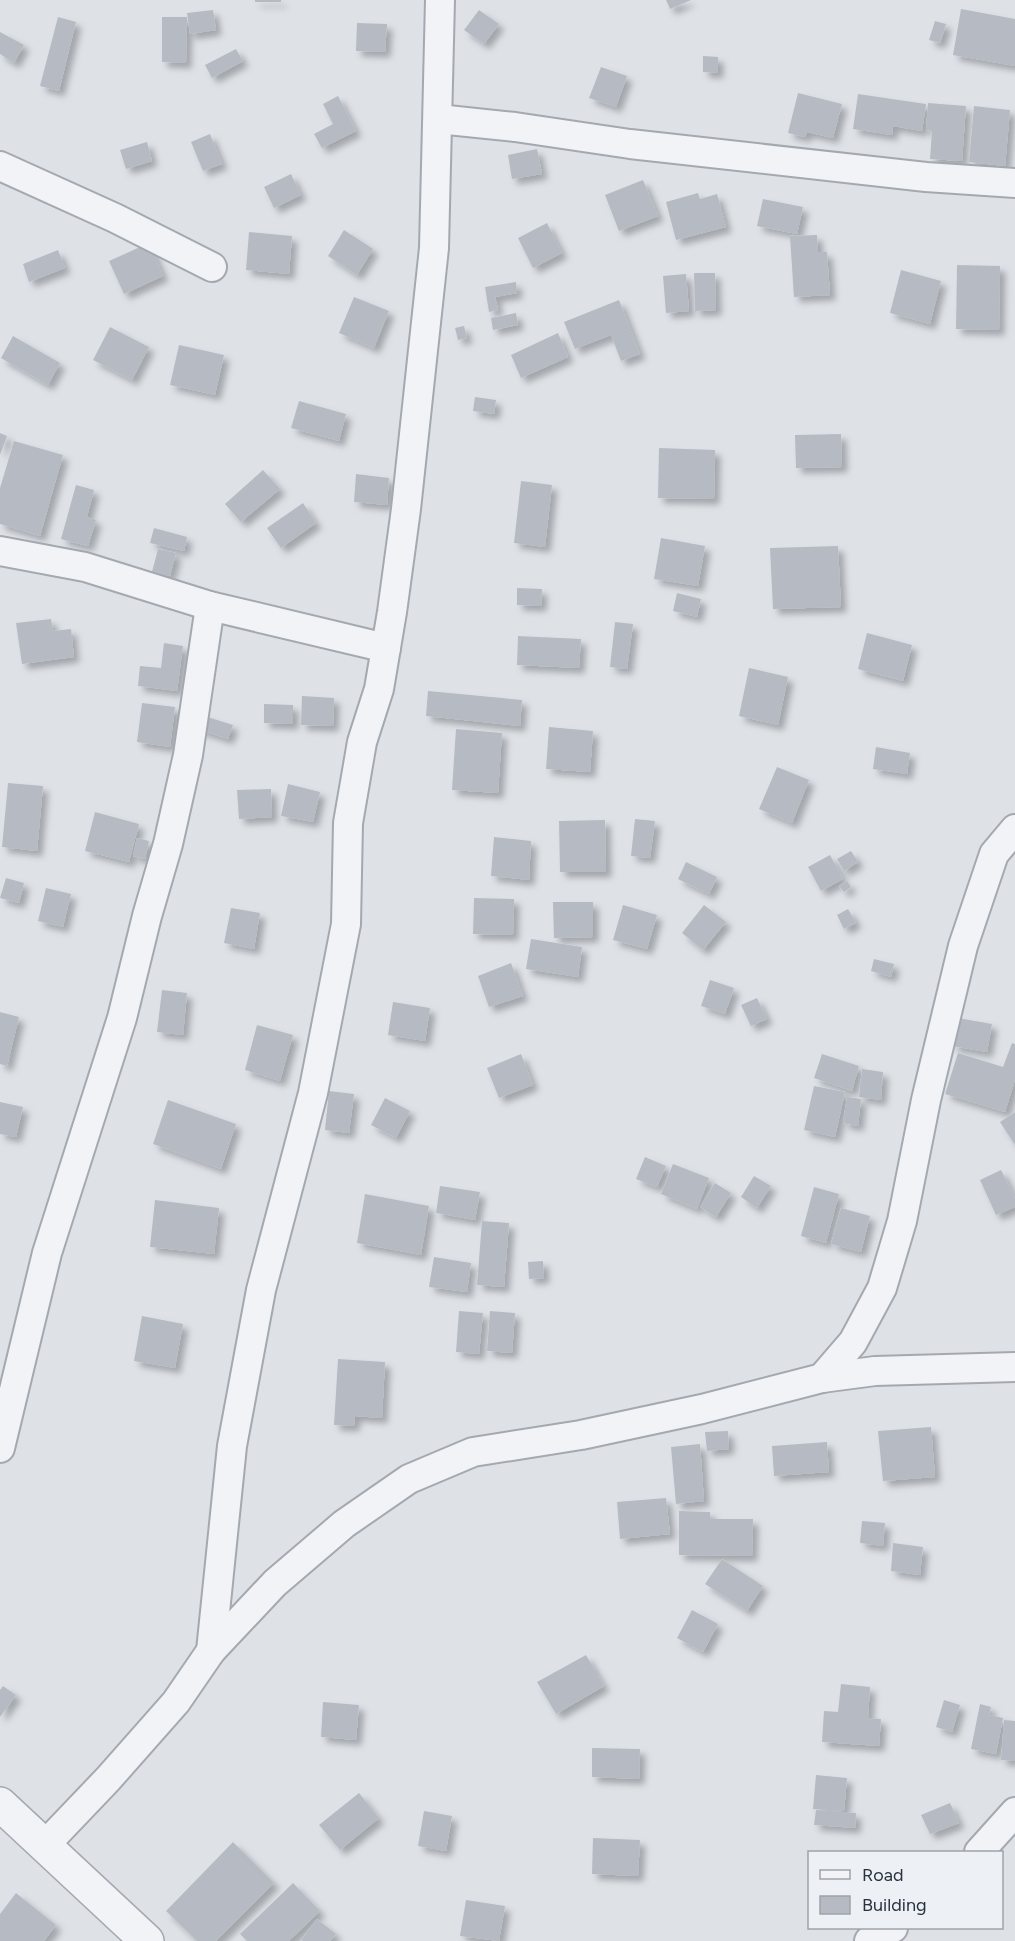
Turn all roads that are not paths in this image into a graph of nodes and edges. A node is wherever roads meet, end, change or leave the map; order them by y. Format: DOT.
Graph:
graph roads {
  1 [pos="440,0"];
  2 [pos="438,119"];
  3 [pos="0,166"];
  4 [pos="1015,183"];
  5 [pos="212,267"];
  6 [pos="0,551"];
  7 [pos="210,606"];
  8 [pos="386,648"];
  9 [pos="1015,829"];
  10 [pos="1015,1367"];
  11 [pos="822,1378"];
  12 [pos="0,1448"];
  13 [pos="211,1651"];
  14 [pos="0,1804"];
  15 [pos="1015,1812"];
  16 [pos="45,1845"];
  17 [pos="980,1851"];
  18 [pos="891,1929"];
  19 [pos="147,1941"];
  20 [pos="869,1941"];
  1 -- 2 [label="street"];
  2 -- 4 [label="street"];
  2 -- 8 [label="street"];
  3 -- 5 [label="street"];
  6 -- 7 [label="street"];
  7 -- 8 [label="street"];
  7 -- 12 [label="street"];
  8 -- 13 [label="street"];
  9 -- 11 [label="street"];
  10 -- 11 [label="street"];
  11 -- 13 [label="street"];
  13 -- 16 [label="street"];
  14 -- 16 [label="street"];
  15 -- 17 [label="street"];
  16 -- 19 [label="street"];
  18 -- 20 [label="street"];
}
